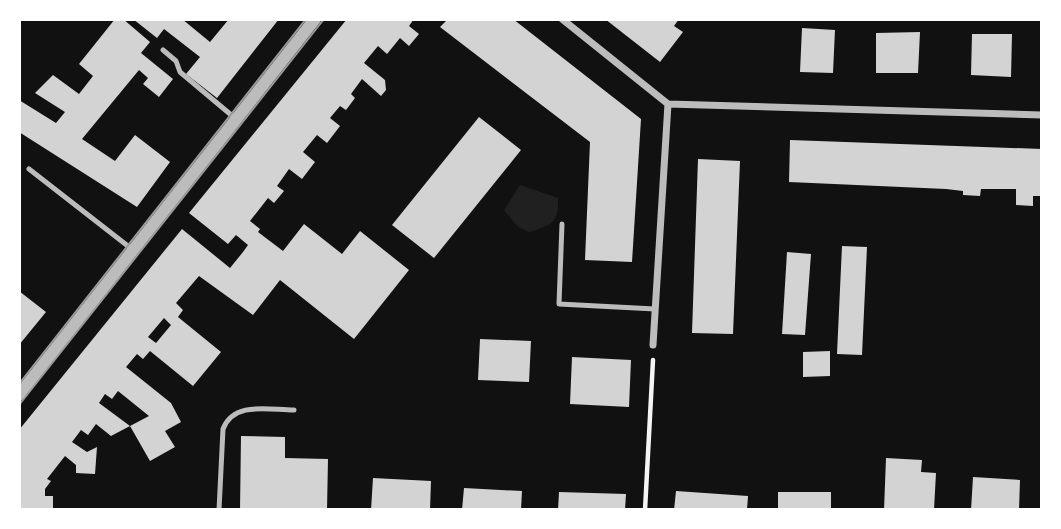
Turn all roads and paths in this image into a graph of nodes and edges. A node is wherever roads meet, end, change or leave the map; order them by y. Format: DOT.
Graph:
graph roads {
  1 [pos="315,19"];
  2 [pos="562,19"];
  3 [pos="163,50"];
  4 [pos="668,104"];
  5 [pos="1042,115"];
  6 [pos="236,119"];
  7 [pos="29,169"];
  8 [pos="562,224"];
  9 [pos="133,250"];
  10 [pos="655,309"];
  11 [pos="653,345"];
  12 [pos="19,394"];
  13 [pos="294,410"];
  14 [pos="219,510"];
  15 [pos="645,510"];
  1 -- 6 [label="street"];
  2 -- 4 [label="street"];
  3 -- 6 [label="lane"];
  4 -- 5 [label="street"];
  4 -- 10 [label="street"];
  6 -- 9 [label="street"];
  7 -- 9 [label="lane"];
  8 -- 10 [label="lane"];
  9 -- 12 [label="street"];
  10 -- 11 [label="street"];
  11 -- 15 [label="path"];
  13 -- 14 [label="lane"];
}
